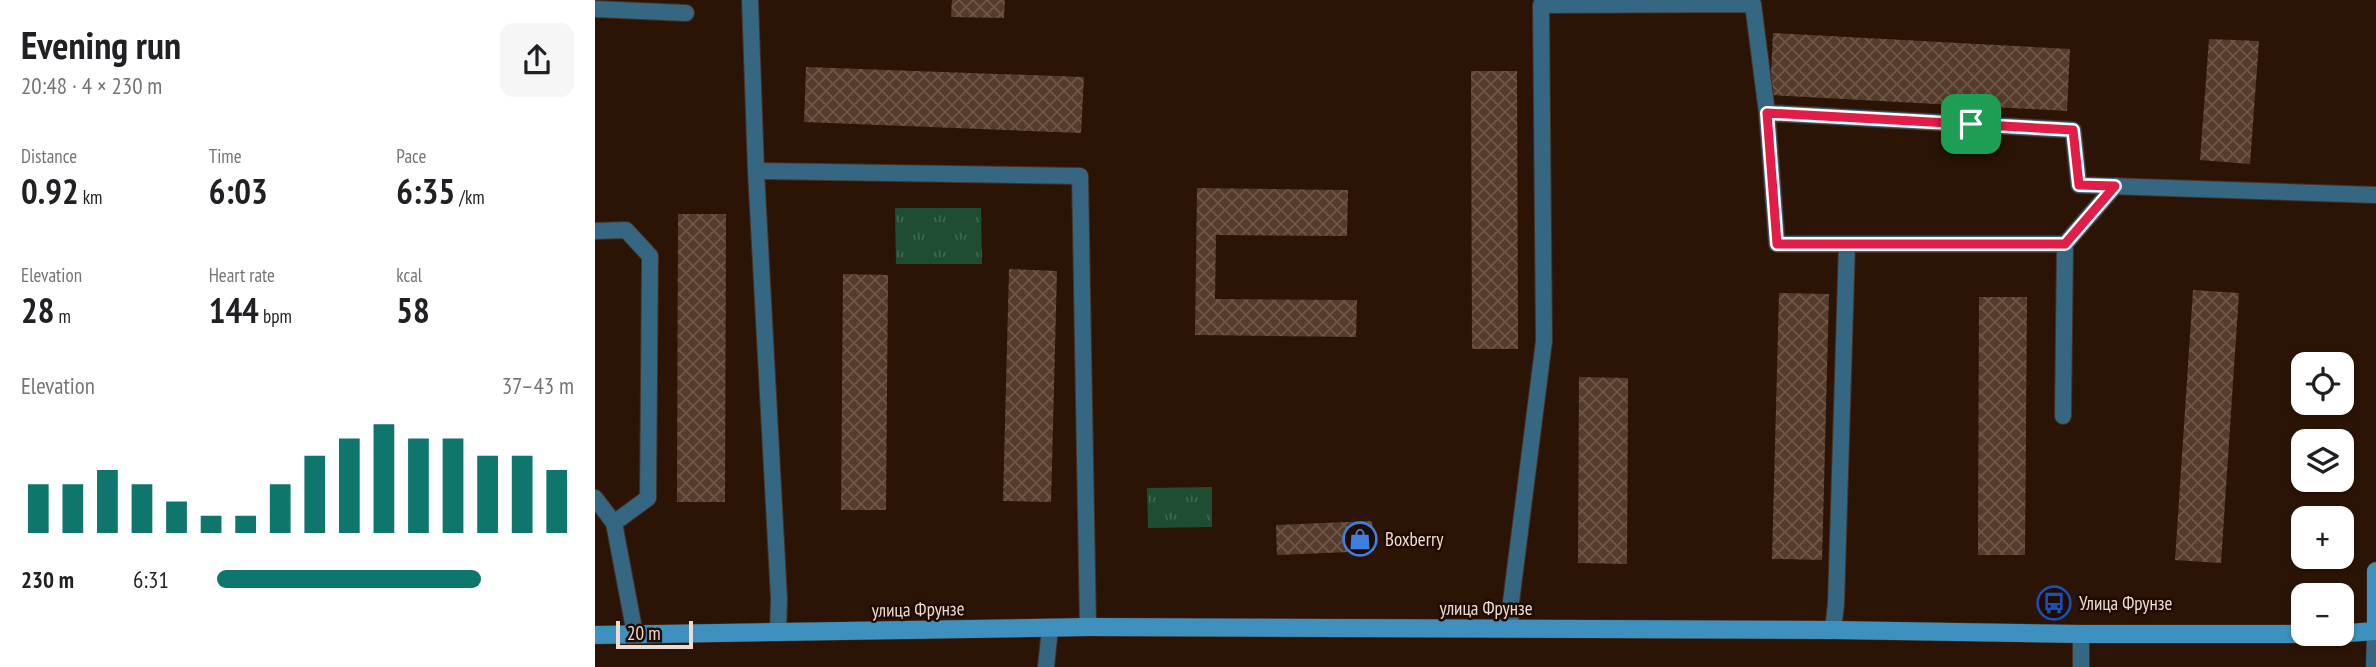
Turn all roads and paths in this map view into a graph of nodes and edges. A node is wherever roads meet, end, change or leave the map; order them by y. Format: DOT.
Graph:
graph roads {
  1 [pos="750,0"];
  2 [pos="595,9"];
  3 [pos="686,13"];
  4 [pos="1767,113"];
  5 [pos="756,171"];
  6 [pos="2115,186"];
  7 [pos="2376,195"];
  8 [pos="595,232"];
  9 [pos="1847,244"];
  10 [pos="2065,244"];
  11 [pos="2063,416"];
  12 [pos="595,498"];
  13 [pos="614,523"];
  14 [pos="2376,570"];
  15 [pos="1088,627"];
  16 [pos="1050,628"];
  17 [pos="1510,629"];
  18 [pos="1833,631"];
  19 [pos="2376,631"];
  20 [pos="778,633"];
  21 [pos="635,634"];
  22 [pos="2081,634"];
  23 [pos="595,635"];
  24 [pos="1046,667"];
  25 [pos="2081,667"];
  26 [pos="2375,667"];
  1 -- 5 [label="lane"];
  2 -- 3 [label="lane"];
  4 -- 6 [label="lane"];
  4 -- 9 [label="lane"];
  4 -- 17 [label="lane"];
  5 -- 15 [label="lane"];
  5 -- 20 [label="lane"];
  6 -- 7 [label="lane"];
  6 -- 10 [label="lane"];
  8 -- 13 [label="lane"];
  9 -- 10 [label="lane"];
  9 -- 18 [label="lane"];
  10 -- 11 [label="lane"];
  12 -- 13 [label="lane"];
  13 -- 21 [label="lane"];
  14 -- 19 [label="main road"];
  15 -- 16 [label="main road, улица Фрунзе"];
  15 -- 17 [label="main road, улица Фрунзе"];
  16 -- 20 [label="main road, улица Фрунзе"];
  16 -- 24 [label="lane"];
  17 -- 18 [label="main road, улица Фрунзе"];
  18 -- 22 [label="main road, улица Фрунзе"];
  19 -- 22 [label="main road, улица Фрунзе"];
  19 -- 26 [label="street"];
  20 -- 21 [label="main road, улица Фрунзе"];
  21 -- 23 [label="main road, улица Фрунзе"];
  22 -- 25 [label="lane"];
}
